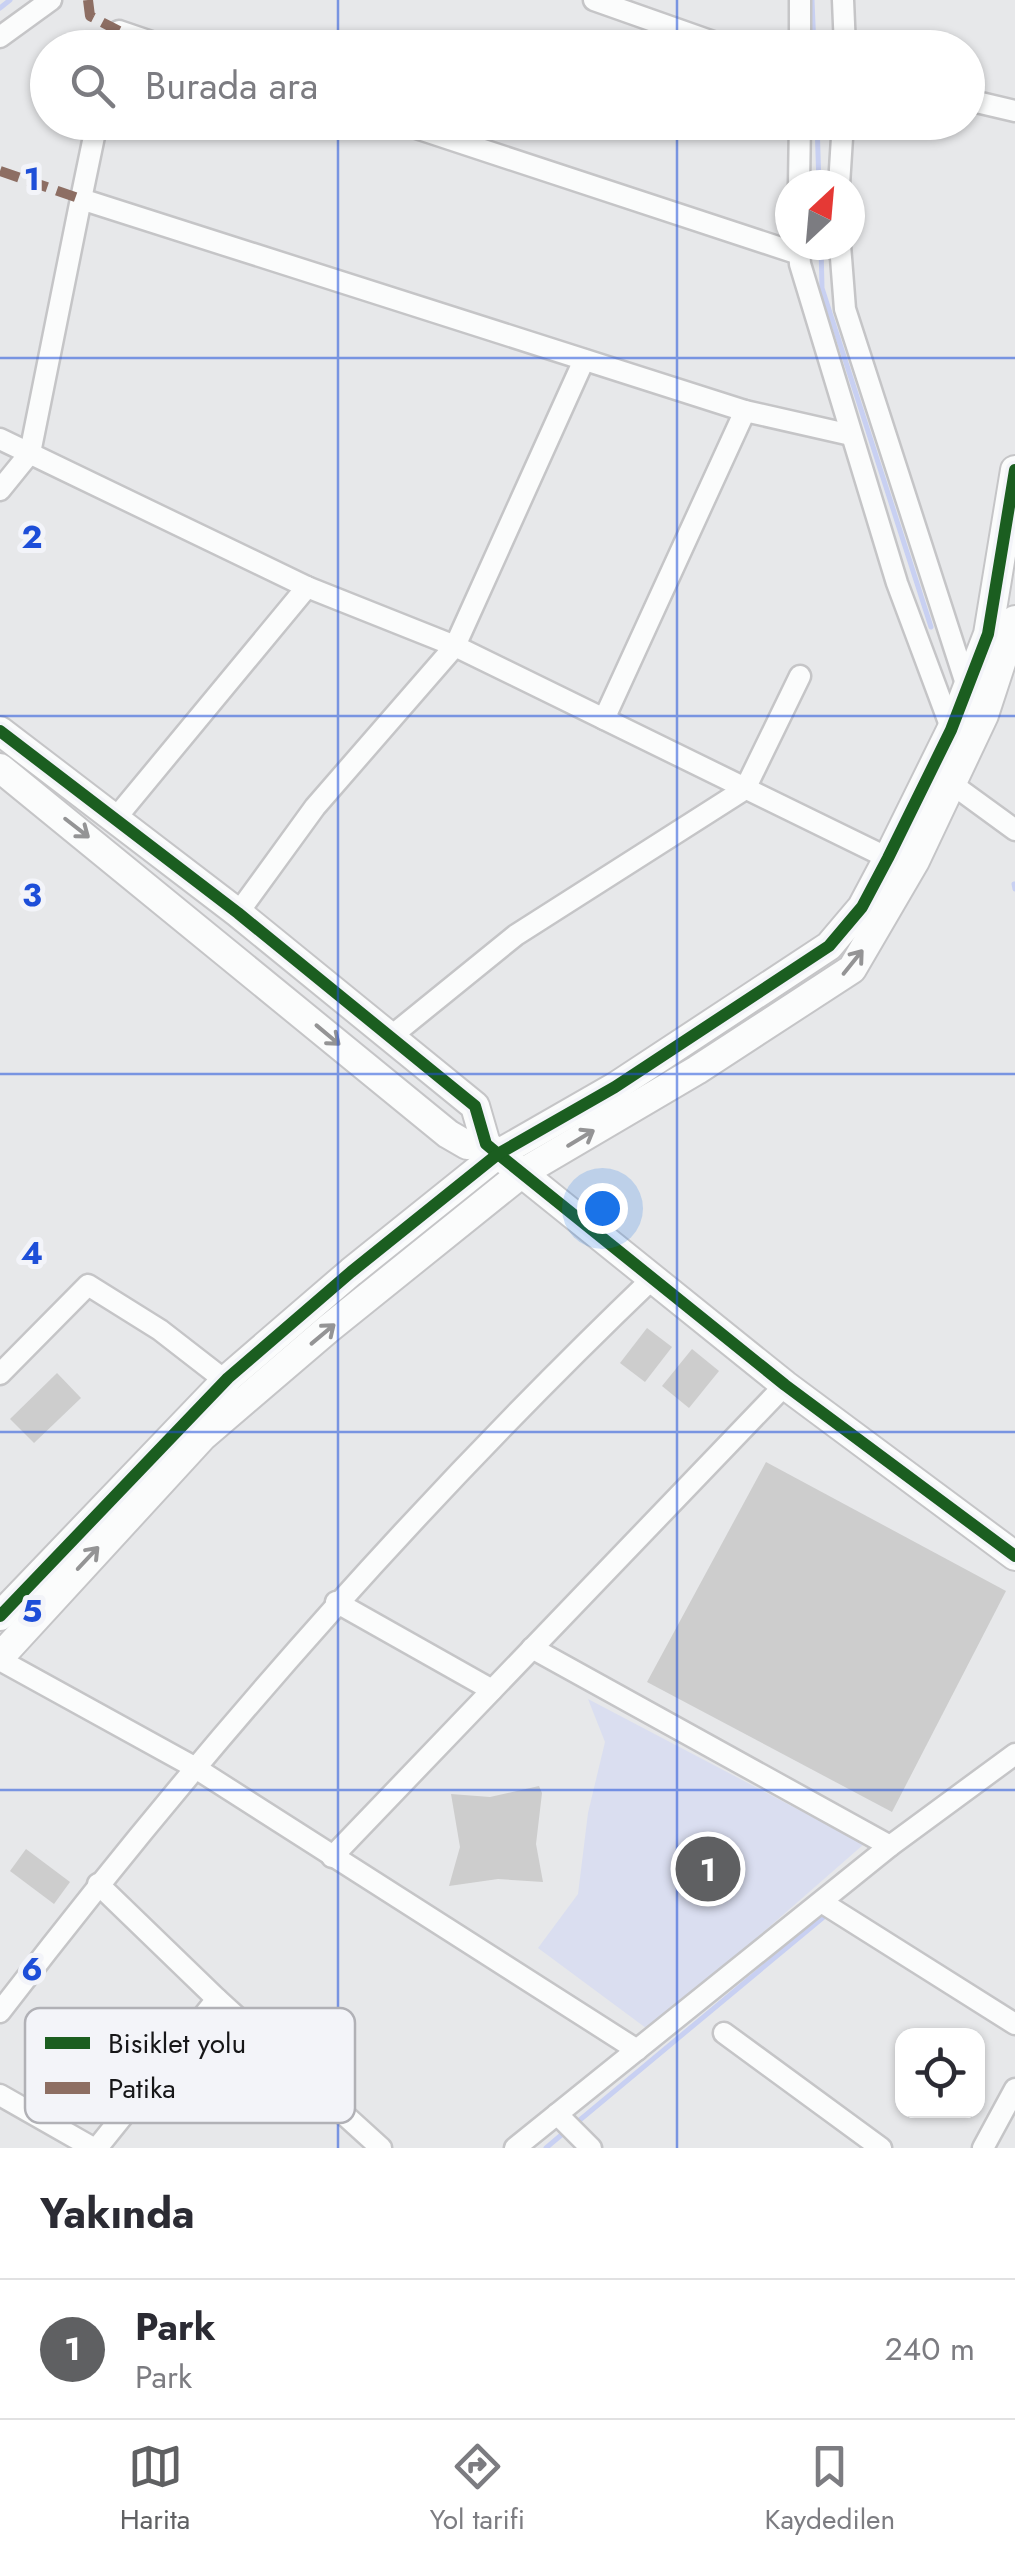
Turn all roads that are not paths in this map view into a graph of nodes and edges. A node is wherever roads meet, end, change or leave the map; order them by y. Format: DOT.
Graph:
graph roads {
  1 [pos="50,0"];
  2 [pos="594,0"];
  3 [pos="800,0"];
  4 [pos="844,0"];
  5 [pos="679,30"];
  6 [pos="800,30"];
  7 [pos="845,30"];
  8 [pos="0,37"];
  9 [pos="985,104"];
  10 [pos="1015,111"];
  11 [pos="94,140"];
  12 [pos="455,140"];
  13 [pos="800,140"];
  14 [pos="842,140"];
  15 [pos="800,170"];
  16 [pos="840,170"];
  17 [pos="81,199"];
  18 [pos="775,242"];
  19 [pos="800,260"];
  20 [pos="841,260"];
  21 [pos="584,360"];
  22 [pos="746,411"];
  23 [pos="851,434"];
  24 [pos="0,438"];
  25 [pos="30,454"];
  26 [pos="1015,470"];
  27 [pos="0,490"];
  28 [pos="307,587"];
  29 [pos="1015,620"];
  30 [pos="456,646"];
  31 [pos="800,676"];
  32 [pos="966,690"];
  33 [pos="984,716"];
  34 [pos="604,718"];
  35 [pos="951,730"];
  36 [pos="0,731"];
  37 [pos="966,754"];
  38 [pos="0,768"];
  39 [pos="941,779"];
  40 [pos="746,788"];
  41 [pos="115,819"];
  42 [pos="1015,830"];
  43 [pos="888,858"];
  44 [pos="238,913"];
  45 [pos="389,1038"];
  46 [pos="492,1149"];
  47 [pos="522,1173"];
  48 [pos="653,1278"];
  49 [pos="0,1374"];
  50 [pos="227,1382"];
  51 [pos="786,1385"];
  52 [pos="1015,1556"];
  53 [pos="336,1602"];
  54 [pos="0,1616"];
  55 [pos="532,1648"];
  56 [pos="0,1659"];
  57 [pos="492,1690"];
  58 [pos="1015,1754"];
  59 [pos="194,1767"];
  60 [pos="890,1846"];
  61 [pos="332,1856"];
  62 [pos="98,1884"];
  63 [pos="822,1904"];
  64 [pos="217,1999"];
  65 [pos="210,2008"];
  66 [pos="227,2008"];
  67 [pos="0,2012"];
  68 [pos="1015,2024"];
  69 [pos="724,2032"];
  70 [pos="637,2050"];
  71 [pos="1015,2089"];
  72 [pos="0,2094"];
  73 [pos="25,2108"];
  74 [pos="51,2123"];
  75 [pos="115,2123"];
  76 [pos="353,2123"];
  77 [pos="572,2129"];
  78 [pos="95,2148"];
  79 [pos="381,2148"];
  80 [pos="515,2148"];
  81 [pos="880,2148"];
  82 [pos="984,2148"];
  1 -- 8 [label="street"];
  2 -- 5 [label="street"];
  3 -- 6 [label="street"];
  4 -- 7 [label="street"];
  9 -- 10 [label="street"];
  11 -- 17 [label="street"];
  12 -- 18 [label="street"];
  13 -- 15 [label="street"];
  14 -- 16 [label="street"];
  17 -- 21 [label="street"];
  17 -- 25 [label="street"];
  19 -- 23 [label="street"];
  20 -- 32 [label="street"];
  21 -- 22 [label="street"];
  21 -- 30 [label="street"];
  22 -- 23 [label="street"];
  22 -- 34 [label="street"];
  23 -- 35 [label="street"];
  24 -- 25 [label="street"];
  25 -- 27 [label="street"];
  25 -- 28 [label="street"];
  26 -- 32 [label="street"];
  28 -- 30 [label="street"];
  28 -- 41 [label="street"];
  29 -- 33 [label="street"];
  30 -- 34 [label="street"];
  30 -- 44 [label="street"];
  31 -- 40 [label="street"];
  32 -- 33 [label="street"];
  32 -- 35 [label="street"];
  33 -- 37 [label="street"];
  34 -- 40 [label="street"];
  35 -- 37 [label="street"];
  35 -- 39 [label="street"];
  36 -- 41 [label="street"];
  37 -- 39 [label="street"];
  38 -- 46 [label="street, one-way"];
  39 -- 42 [label="street"];
  39 -- 43 [label="street"];
  47 -- 39 [label="street, one-way"];
  40 -- 43 [label="street"];
  40 -- 45 [label="street"];
  41 -- 44 [label="street"];
  43 -- 46 [label="street"];
  44 -- 45 [label="street"];
  45 -- 46 [label="street"];
  46 -- 47 [label="street"];
  46 -- 50 [label="street"];
  47 -- 48 [label="street"];
  56 -- 47 [label="street, one-way"];
  48 -- 51 [label="street"];
  48 -- 53 [label="street"];
  49 -- 50 [label="street"];
  50 -- 54 [label="street"];
  51 -- 52 [label="street"];
  51 -- 55 [label="street"];
  53 -- 57 [label="street"];
  53 -- 59 [label="street"];
  55 -- 57 [label="street"];
  55 -- 60 [label="street"];
  56 -- 59 [label="street"];
  57 -- 61 [label="street"];
  58 -- 60 [label="street"];
  59 -- 61 [label="street"];
  59 -- 62 [label="street"];
  60 -- 63 [label="street"];
  61 -- 70 [label="street"];
  62 -- 64 [label="street"];
  62 -- 67 [label="street"];
  63 -- 68 [label="street"];
  63 -- 70 [label="street"];
  64 -- 65 [label="street"];
  64 -- 66 [label="street"];
  69 -- 81 [label="street"];
  70 -- 77 [label="street"];
  71 -- 82 [label="street"];
  72 -- 73 [label="street"];
  74 -- 78 [label="street"];
  75 -- 78 [label="street"];
  76 -- 79 [label="street"];
  77 -- 80 [label="street"];
}
